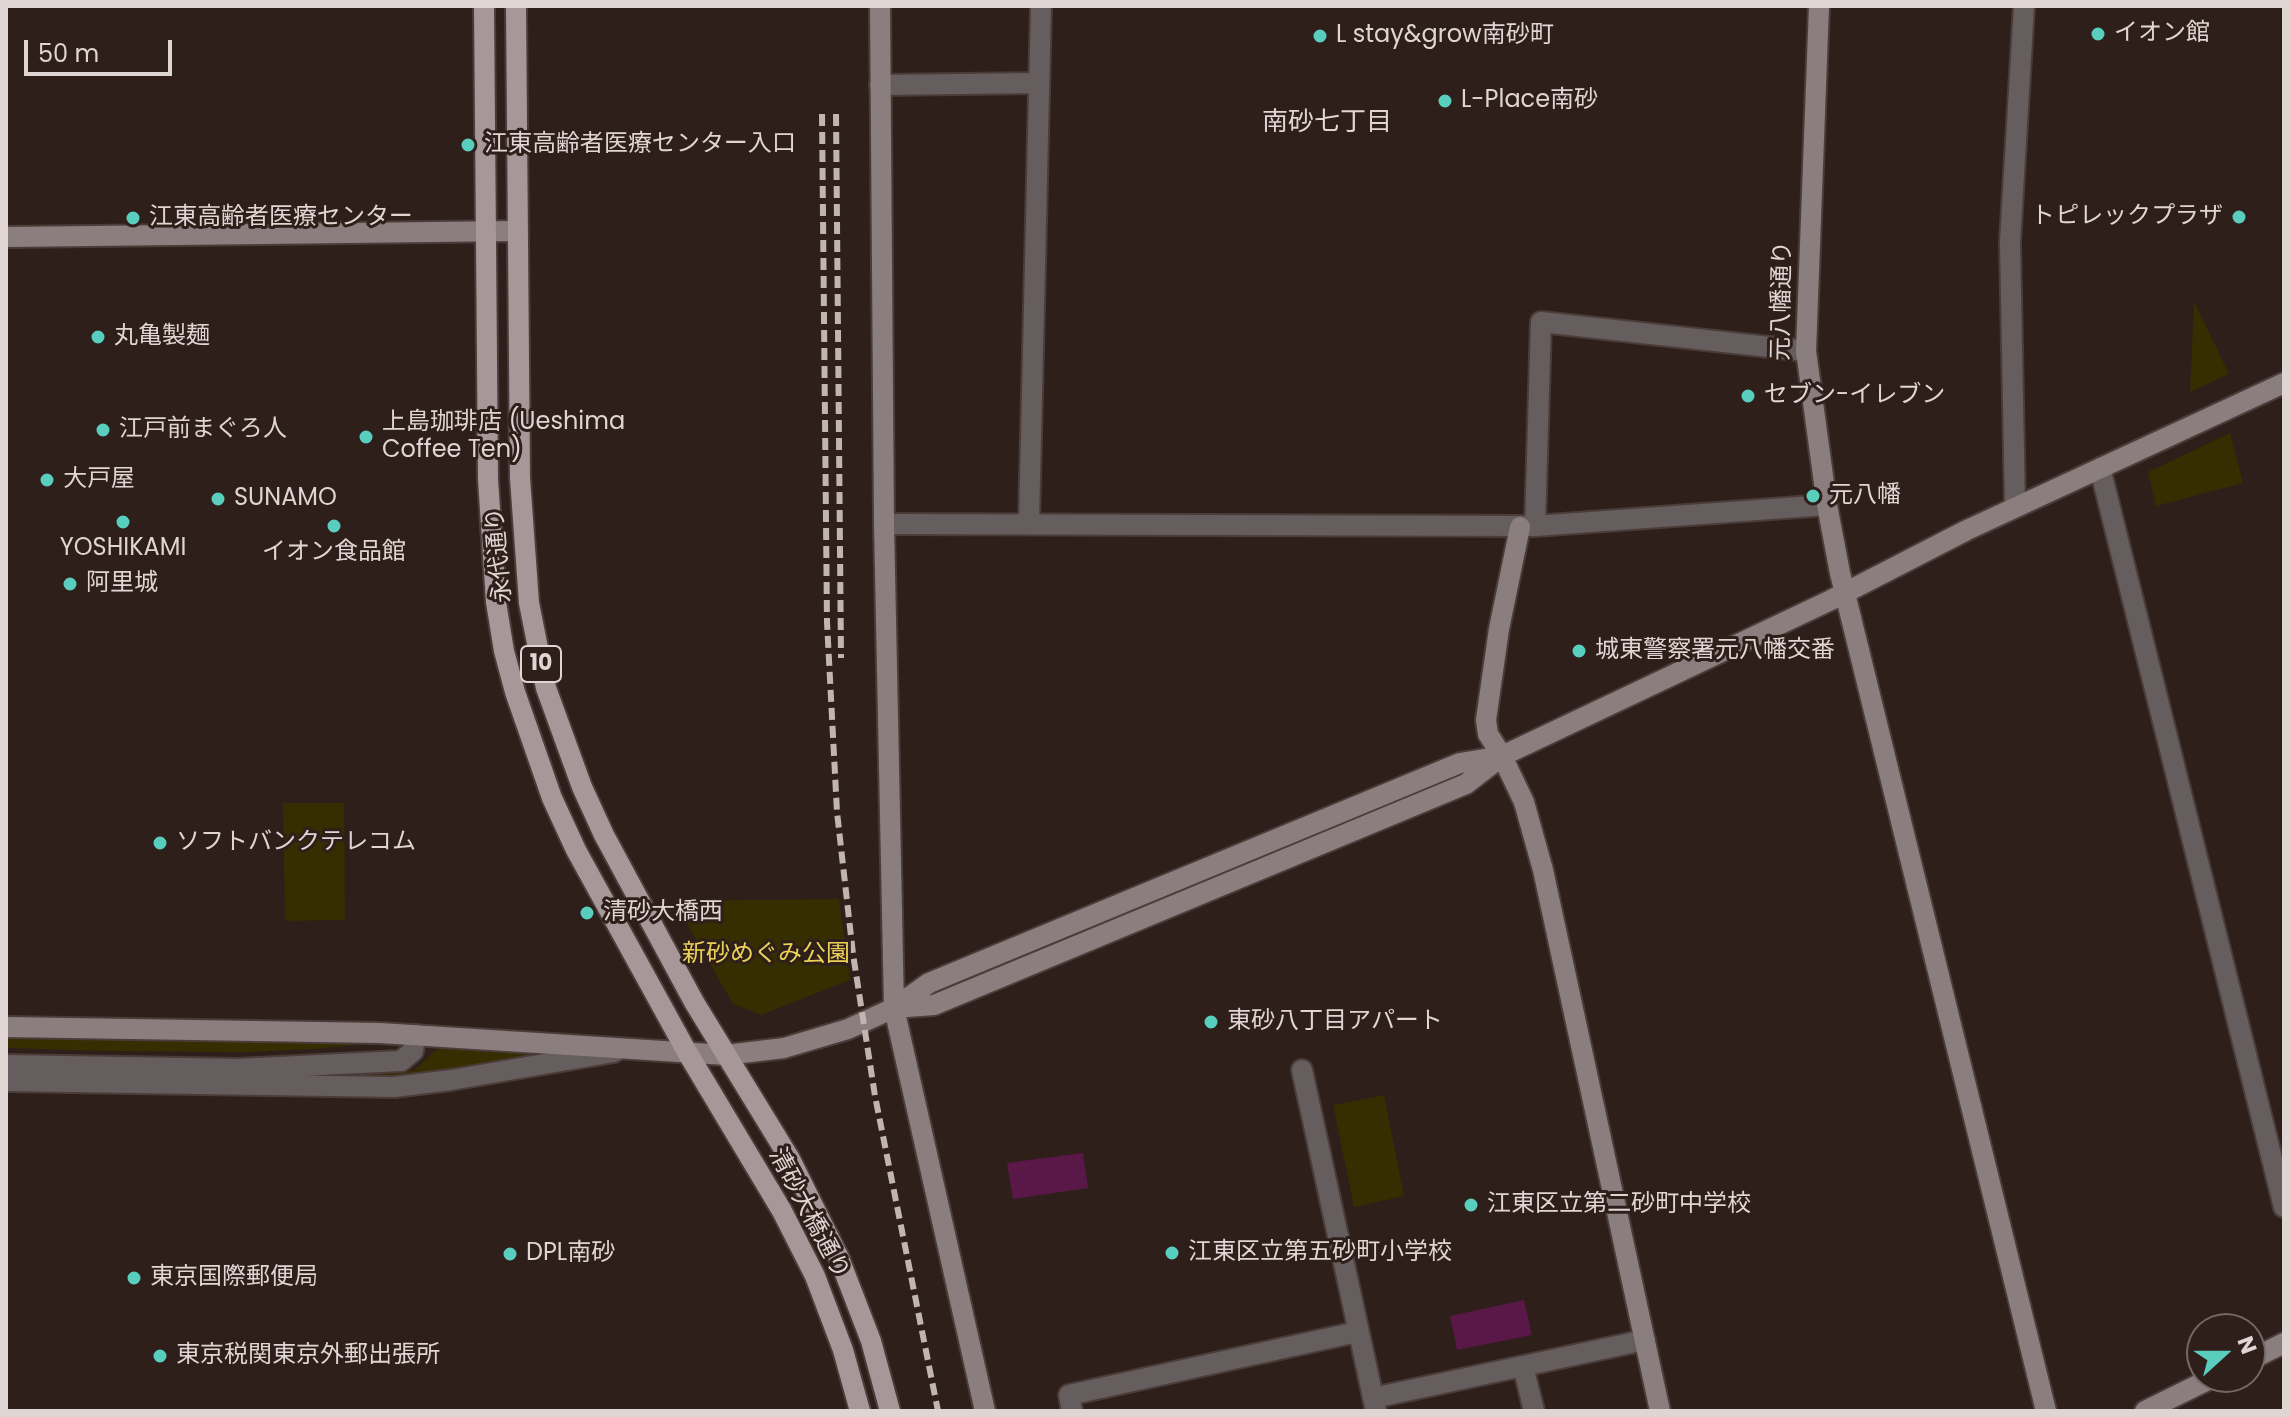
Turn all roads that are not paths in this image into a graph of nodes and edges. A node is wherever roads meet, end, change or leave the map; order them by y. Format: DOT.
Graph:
graph roads {
  1 [pos="484,6"];
  2 [pos="516,6"];
  3 [pos="880,6"];
  4 [pos="1041,6"];
  5 [pos="1819,6"];
  6 [pos="2024,6"];
  7 [pos="1039,83"];
  8 [pos="880,85"];
  9 [pos="517,231"];
  10 [pos="484,233"];
  11 [pos="6,237"];
  12 [pos="1806,351"];
  13 [pos="2284,383"];
  14 [pos="2100,468"];
  15 [pos="1827,505"];
  16 [pos="2015,507"];
  17 [pos="1029,523"];
  18 [pos="884,524"];
  19 [pos="1527,527"];
  20 [pos="1845,593"];
  21 [pos="1502,756"];
  22 [pos="894,1008"];
  23 [pos="6,1027"];
  24 [pos="415,1035"];
  25 [pos="634,1049"];
  26 [pos="687,1052"];
  27 [pos="726,1055"];
  28 [pos="6,1065"];
  29 [pos="1302,1070"];
  30 [pos="6,1081"];
  31 [pos="2284,1207"];
  32 [pos="1357,1332"];
  33 [pos="1645,1340"];
  34 [pos="2284,1343"];
  35 [pos="2266,1352"];
  36 [pos="1523,1366"];
  37 [pos="2186,1391"];
  38 [pos="1375,1405"];
  39 [pos="860,1411"];
  40 [pos="890,1411"];
  41 [pos="985,1411"];
  42 [pos="1072,1411"];
  43 [pos="1534,1411"];
  44 [pos="1660,1411"];
  45 [pos="2046,1411"];
  46 [pos="2145,1411"];
  1 -- 10 [label="main road, 永代通り / 10"];
  2 -- 9 [label="main road, 永代通り / 10"];
  3 -- 8 [label="street"];
  4 -- 7 [label="street"];
  5 -- 12 [label="street, 元八幡通り"];
  6 -- 16 [label="street"];
  7 -- 8 [label="street"];
  7 -- 17 [label="street"];
  8 -- 18 [label="street"];
  9 -- 10 [label="street"];
  9 -- 27 [label="main road, 永代通り / 10"];
  10 -- 11 [label="street"];
  10 -- 26 [label="main road, 永代通り / 10"];
  12 -- 15 [label="street, 元八幡通り"];
  12 -- 19 [label="street"];
  13 -- 14 [label="street"];
  14 -- 16 [label="street"];
  14 -- 31 [label="street"];
  15 -- 19 [label="street"];
  15 -- 20 [label="street, 元八幡通り"];
  16 -- 20 [label="street"];
  17 -- 18 [label="street"];
  17 -- 19 [label="street"];
  18 -- 22 [label="street"];
  19 -- 21 [label="street"];
  20 -- 21 [label="street"];
  20 -- 45 [label="street, 元八幡通り"];
  21 -- 22 [label="street"];
  21 -- 33 [label="street"];
  22 -- 27 [label="street"];
  22 -- 41 [label="street"];
  23 -- 24 [label="street"];
  24 -- 25 [label="street"];
  24 -- 28 [label="street"];
  25 -- 26 [label="street"];
  25 -- 30 [label="street"];
  26 -- 27 [label="street"];
  26 -- 39 [label="main road, 清砂大橋通り / 10"];
  27 -- 40 [label="main road, 清砂大橋通り / 10"];
  29 -- 32 [label="street"];
  32 -- 38 [label="street"];
  32 -- 42 [label="street"];
  33 -- 36 [label="street"];
  33 -- 44 [label="street"];
  34 -- 35 [label="street"];
  36 -- 38 [label="street"];
  36 -- 43 [label="street"];
  37 -- 46 [label="street"];
}
